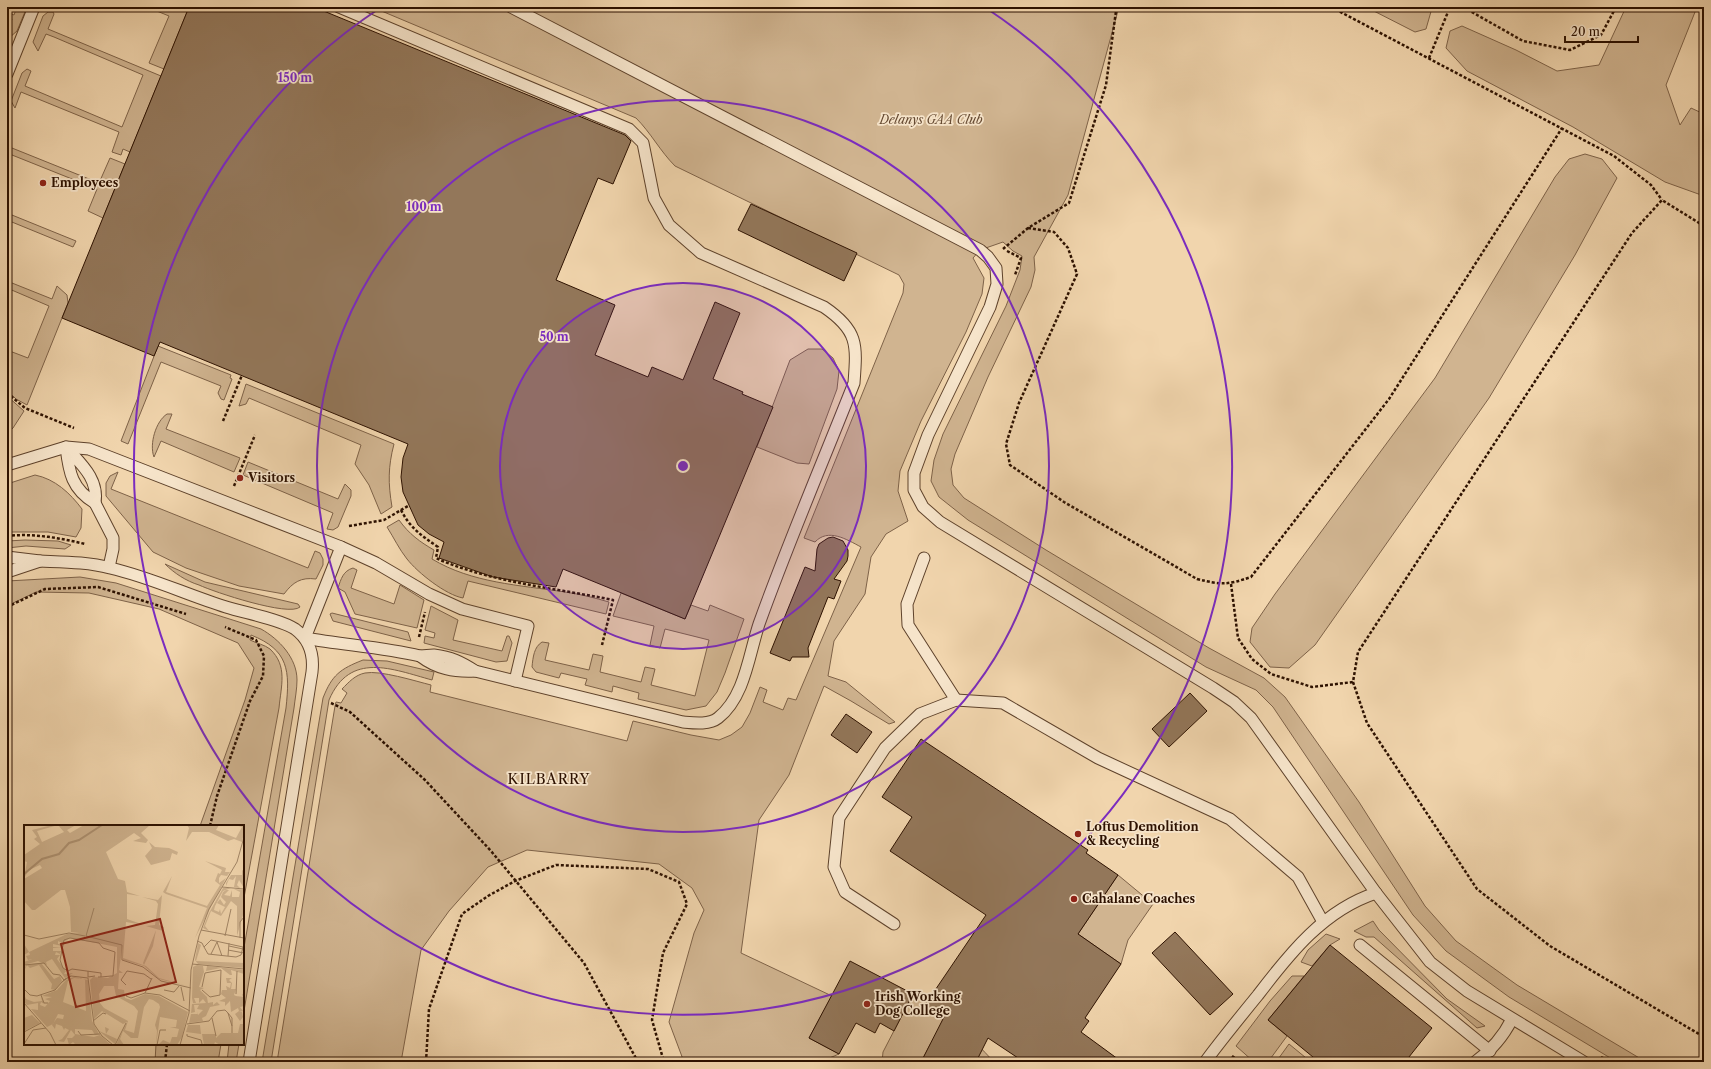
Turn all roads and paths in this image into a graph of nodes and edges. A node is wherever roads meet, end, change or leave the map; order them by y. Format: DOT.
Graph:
graph roads {
  1 [pos="34,7"];
  2 [pos="339,7"];
  3 [pos="511,7"];
  4 [pos="1119,7"];
  5 [pos="1331,7"];
  6 [pos="1450,7"];
  7 [pos="1463,7"];
  8 [pos="1616,7"];
  9 [pos="1429,58"];
  10 [pos="7,74"];
  11 [pos="1562,128"];
  12 [pos="1662,200"];
  13 [pos="1704,226"];
  14 [pos="1028,228"];
  15 [pos="1017,237"];
  16 [pos="242,375"];
  17 [pos="7,393"];
  18 [pos="223,421"];
  19 [pos="78,430"];
  20 [pos="255,435"];
  21 [pos="66,447"];
  22 [pos="7,465"];
  23 [pos="227,502"];
  24 [pos="95,503"];
  25 [pos="408,506"];
  26 [pos="401,510"];
  27 [pos="349,526"];
  28 [pos="7,536"];
  29 [pos="341,546"];
  30 [pos="113,549"];
  31 [pos="7,557"];
  32 [pos="924,558"];
  33 [pos="40,561"];
  34 [pos="109,567"];
  35 [pos="7,572"];
  36 [pos="1231,584"];
  37 [pos="429,594"];
  38 [pos="7,607"];
  39 [pos="191,616"];
  40 [pos="221,626"];
  41 [pos="305,638"];
  42 [pos="602,645"];
  43 [pos="417,655"];
  44 [pos="515,681"];
  45 [pos="1353,682"];
  46 [pos="956,700"];
  47 [pos="331,703"];
  48 [pos="210,825"];
  49 [pos="515,881"];
  50 [pos="1376,893"];
  51 [pos="1323,922"];
  52 [pos="894,924"];
  53 [pos="1360,945"];
  54 [pos="1512,1019"];
  55 [pos="1704,1037"];
  56 [pos="167,1045"];
  57 [pos="1490,1051"];
  58 [pos="165,1062"];
  59 [pos="249,1062"];
  60 [pos="426,1062"];
  61 [pos="638,1062"];
  62 [pos="664,1062"];
  63 [pos="1205,1062"];
  64 [pos="1475,1062"];
  65 [pos="1584,1062"];
  1 -- 10 [label="lane"];
  2 -- 44 [label="lane"];
  3 -- 50 [label="lane"];
  4 -- 14 [label="path"];
  5 -- 9 [label="path"];
  6 -- 9 [label="path"];
  7 -- 8 [label="path"];
  9 -- 11 [label="path"];
  11 -- 12 [label="path"];
  11 -- 36 [label="path"];
  12 -- 13 [label="path"];
  12 -- 45 [label="path"];
  14 -- 15 [label="path"];
  14 -- 36 [label="path"];
  16 -- 18 [label="path"];
  17 -- 19 [label="path"];
  20 -- 23 [label="path"];
  21 -- 22 [label="lane"];
  21 -- 23 [label="lane"];
  21 -- 24 [label="lane"];
  21 -- 24 [label="lane"];
  23 -- 29 [label="lane"];
  24 -- 30 [label="lane"];
  25 -- 26 [label="path"];
  26 -- 27 [label="path"];
  26 -- 42 [label="path"];
  28 -- 30 [label="path"];
  29 -- 37 [label="lane"];
  29 -- 41 [label="lane"];
  30 -- 34 [label="lane"];
  31 -- 33 [label="lane"];
  32 -- 46 [label="lane"];
  33 -- 34 [label="lane"];
  33 -- 35 [label="lane"];
  34 -- 41 [label="lane"];
  36 -- 45 [label="path"];
  37 -- 43 [label="path"];
  37 -- 44 [label="lane"];
  38 -- 39 [label="path"];
  40 -- 48 [label="path"];
  41 -- 43 [label="lane"];
  41 -- 59 [label="lane"];
  43 -- 44 [label="lane"];
  45 -- 55 [label="path"];
  46 -- 51 [label="lane"];
  46 -- 52 [label="lane"];
  47 -- 49 [label="path"];
  49 -- 60 [label="path"];
  49 -- 61 [label="path"];
  49 -- 62 [label="path"];
  50 -- 51 [label="lane"];
  50 -- 54 [label="lane"];
  51 -- 63 [label="lane"];
  53 -- 57 [label="lane"];
  54 -- 57 [label="lane"];
  54 -- 65 [label="lane"];
  56 -- 58 [label="path"];
  57 -- 64 [label="lane"];
}
